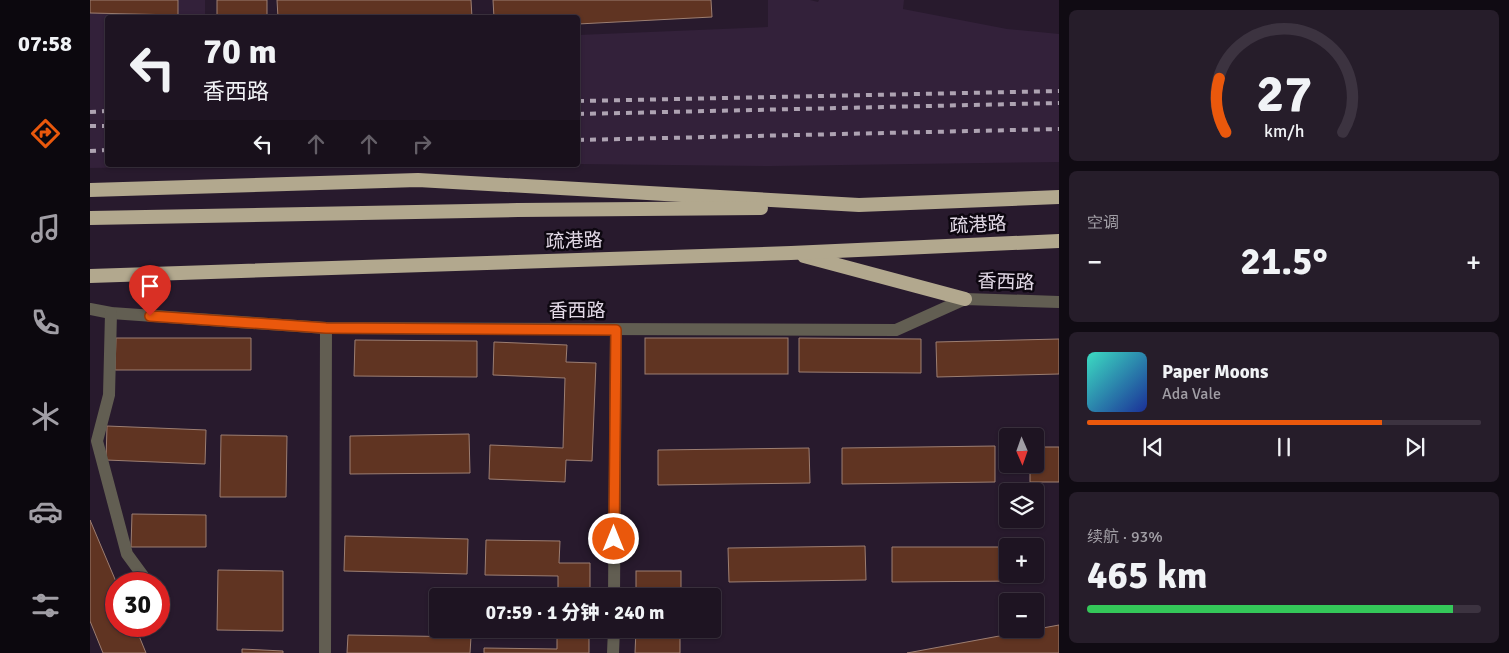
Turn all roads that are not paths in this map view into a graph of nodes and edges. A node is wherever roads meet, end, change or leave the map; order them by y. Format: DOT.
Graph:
graph roads {
  1 [pos="90,190"];
  2 [pos="1059,197"];
  3 [pos="859,206"];
  4 [pos="90,218"];
  5 [pos="1059,240"];
  6 [pos="791,253"];
  7 [pos="90,276"];
  8 [pos="965,299"];
  9 [pos="1059,302"];
  10 [pos="90,309"];
  11 [pos="111,313"];
  12 [pos="326,328"];
  13 [pos="616,330"];
  14 [pos="140,572"];
  15 [pos="614,588"];
  16 [pos="614,638"];
  17 [pos="325,653"];
  18 [pos="613,653"];
  1 -- 3 [label="highway"];
  2 -- 3 [label="highway"];
  3 -- 4 [label="highway"];
  5 -- 6 [label="highway, 疏港路"];
  6 -- 7 [label="highway, 疏港路"];
  6 -- 8 [label="highway"];
  8 -- 9 [label="street, 香西路"];
  8 -- 13 [label="street, 香西路"];
  10 -- 11 [label="street, 香西路"];
  11 -- 12 [label="street, 香西路"];
  11 -- 14 [label="street"];
  12 -- 13 [label="street, 香西路"];
  12 -- 17 [label="street"];
  13 -- 15 [label="street"];
  16 -- 18 [label="street"];
}
